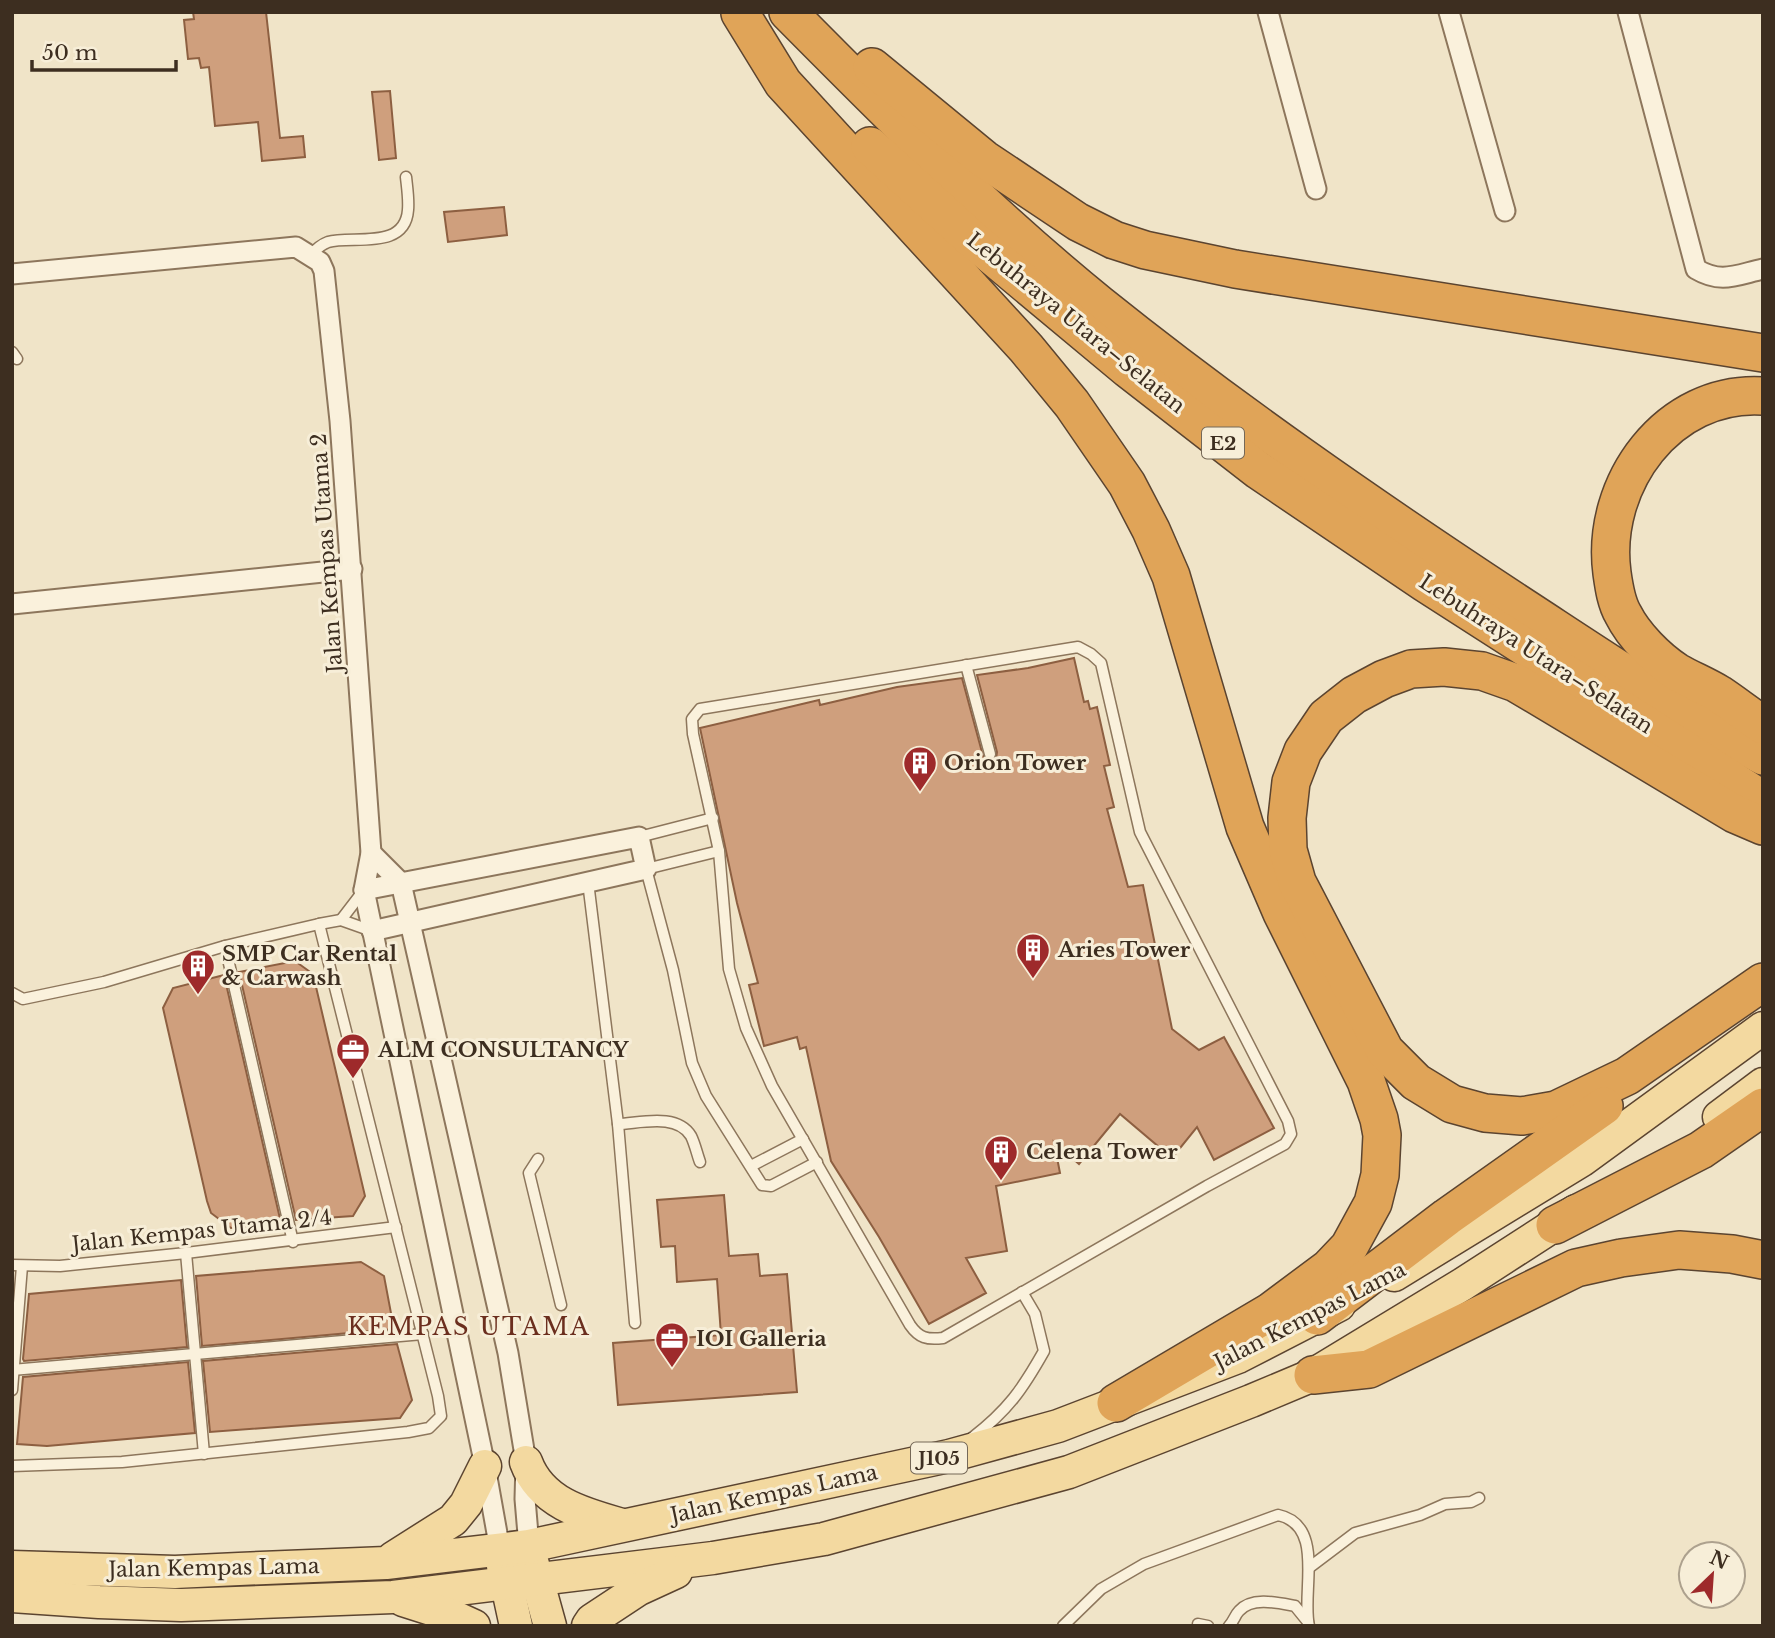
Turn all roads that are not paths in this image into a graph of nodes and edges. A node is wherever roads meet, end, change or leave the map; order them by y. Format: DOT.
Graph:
graph roads {
  1 [pos="788,12"];
  2 [pos="799,12"];
  3 [pos="1268,12"];
  4 [pos="1449,12"];
  5 [pos="1628,12"];
  6 [pos="740,13"];
  7 [pos="406,177"];
  8 [pos="1316,189"];
  9 [pos="1505,211"];
  10 [pos="311,255"];
  11 [pos="1763,269"];
  12 [pos="12,274"];
  13 [pos="1763,354"];
  14 [pos="1763,396"];
  15 [pos="352,569"];
  16 [pos="12,604"];
  17 [pos="966,665"];
  18 [pos="1763,725"];
  19 [pos="990,754"];
  20 [pos="1763,756"];
  21 [pos="1763,800"];
  22 [pos="713,818"];
  23 [pos="1763,826"];
  24 [pos="639,837"];
  25 [pos="719,851"];
  26 [pos="372,853"];
  27 [pos="646,869"];
  28 [pos="587,880"];
  29 [pos="401,883"];
  30 [pos="364,890"];
  31 [pos="341,920"];
  32 [pos="409,922"];
  33 [pos="319,924"];
  34 [pos="372,932"];
  35 [pos="225,946"];
  36 [pos="1763,983"];
  37 [pos="12,993"];
  38 [pos="1763,1028"];
  39 [pos="1763,1084"];
  40 [pos="1763,1107"];
  41 [pos="618,1124"];
  42 [pos="803,1139"];
  43 [pos="538,1159"];
  44 [pos="700,1162"];
  45 [pos="817,1162"];
  46 [pos="751,1166"];
  47 [pos="1555,1225"];
  48 [pos="396,1227"];
  49 [pos="293,1242"];
  50 [pos="186,1253"];
  51 [pos="1763,1260"];
  52 [pos="17,1266"];
  53 [pos="1022,1292"];
  54 [pos="561,1305"];
  55 [pos="1317,1316"];
  56 [pos="635,1323"];
  57 [pos="423,1334"];
  58 [pos="194,1355"];
  59 [pos="13,1370"];
  60 [pos="1313,1375"];
  61 [pos="12,1390"];
  62 [pos="1116,1403"];
  63 [pos="204,1454"];
  64 [pos="949,1456"];
  65 [pos="526,1462"];
  66 [pos="12,1466"];
  67 [pos="485,1466"];
  68 [pos="1479,1498"];
  69 [pos="627,1526"];
  70 [pos="514,1548"];
  71 [pos="713,1558"];
  72 [pos="386,1563"];
  73 [pos="12,1567"];
  74 [pos="1310,1567"];
  75 [pos="521,1582"];
  76 [pos="12,1596"];
  77 [pos="393,1597"];
  78 [pos="1308,1624"];
  79 [pos="474,1626"];
  80 [pos="516,1626"];
  81 [pos="550,1626"];
  82 [pos="588,1626"];
  83 [pos="1063,1626"];
  84 [pos="1229,1626"];
  1 -- 20 [label="highway, Lebuhraya Utara–Selatan / E2"];
  2 -- 13 [label="highway"];
  3 -- 8 [label="street"];
  4 -- 9 [label="street"];
  5 -- 11 [label="street"];
  6 -- 21 [label="highway, Lebuhraya Utara–Selatan / E2"];
  6 -- 62 [label="highway"];
  7 -- 10 [label="lane"];
  10 -- 12 [label="street"];
  10 -- 15 [label="street, Jalan Kempas Utama 2"];
  14 -- 18 [label="highway"];
  15 -- 16 [label="street"];
  15 -- 26 [label="street, Jalan Kempas Utama 2"];
  17 -- 19 [label="lane"];
  17 -- 22 [label="lane"];
  17 -- 53 [label="lane"];
  22 -- 24 [label="lane"];
  22 -- 25 [label="lane"];
  23 -- 36 [label="highway"];
  24 -- 27 [label="street"];
  24 -- 29 [label="street"];
  25 -- 27 [label="lane"];
  25 -- 42 [label="lane"];
  26 -- 29 [label="street"];
  26 -- 30 [label="street, Jalan Kempas Utama 2"];
  27 -- 28 [label="street"];
  27 -- 46 [label="lane"];
  28 -- 32 [label="street"];
  28 -- 41 [label="lane"];
  29 -- 30 [label="street"];
  29 -- 32 [label="street"];
  30 -- 31 [label="lane"];
  30 -- 34 [label="street"];
  31 -- 33 [label="lane"];
  31 -- 34 [label="lane"];
  32 -- 34 [label="street"];
  32 -- 65 [label="street"];
  33 -- 35 [label="lane"];
  33 -- 48 [label="lane"];
  34 -- 67 [label="street"];
  35 -- 37 [label="lane"];
  35 -- 49 [label="lane"];
  36 -- 55 [label="highway"];
  38 -- 55 [label="main road, Jalan Kempas Lama / J105"];
  39 -- 47 [label="main road, Jalan Kempas Lama / J105"];
  40 -- 47 [label="highway"];
  41 -- 44 [label="lane"];
  41 -- 56 [label="lane"];
  42 -- 45 [label="lane"];
  42 -- 46 [label="lane"];
  43 -- 54 [label="lane"];
  45 -- 46 [label="lane"];
  45 -- 53 [label="lane"];
  47 -- 60 [label="main road, Jalan Kempas Lama / J105"];
  48 -- 49 [label="lane, Jalan Kempas Utama 2/4"];
  48 -- 57 [label="lane"];
  49 -- 50 [label="lane, Jalan Kempas Utama 2/4"];
  50 -- 52 [label="lane, Jalan Kempas Utama 2/4"];
  50 -- 58 [label="lane"];
  51 -- 60 [label="highway"];
  52 -- 59 [label="lane"];
  53 -- 64 [label="lane"];
  55 -- 62 [label="main road, Jalan Kempas Lama / J105"];
  57 -- 58 [label="lane"];
  57 -- 63 [label="lane"];
  58 -- 59 [label="lane"];
  58 -- 63 [label="lane"];
  59 -- 61 [label="lane"];
  60 -- 71 [label="main road, Jalan Kempas Lama / J105"];
  62 -- 64 [label="main road, Jalan Kempas Lama / J105"];
  63 -- 66 [label="lane"];
  64 -- 69 [label="main road, Jalan Kempas Lama / J105"];
  65 -- 69 [label="main road"];
  65 -- 70 [label="street"];
  67 -- 70 [label="street"];
  67 -- 72 [label="main road"];
  68 -- 74 [label="lane"];
  69 -- 70 [label="main road, Jalan Kempas Lama / J105"];
  70 -- 72 [label="main road, Jalan Kempas Lama / J105"];
  70 -- 75 [label="main road"];
  71 -- 75 [label="main road, Jalan Kempas Lama / J105"];
  71 -- 82 [label="main road"];
  72 -- 73 [label="main road, Jalan Kempas Lama / J105"];
  74 -- 78 [label="lane"];
  74 -- 83 [label="lane"];
  75 -- 77 [label="main road, Jalan Kempas Lama / J105"];
  75 -- 80 [label="main road"];
  75 -- 81 [label="main road"];
  76 -- 77 [label="main road, Jalan Kempas Lama / J105"];
  77 -- 79 [label="main road"];
  78 -- 84 [label="lane"];
}
